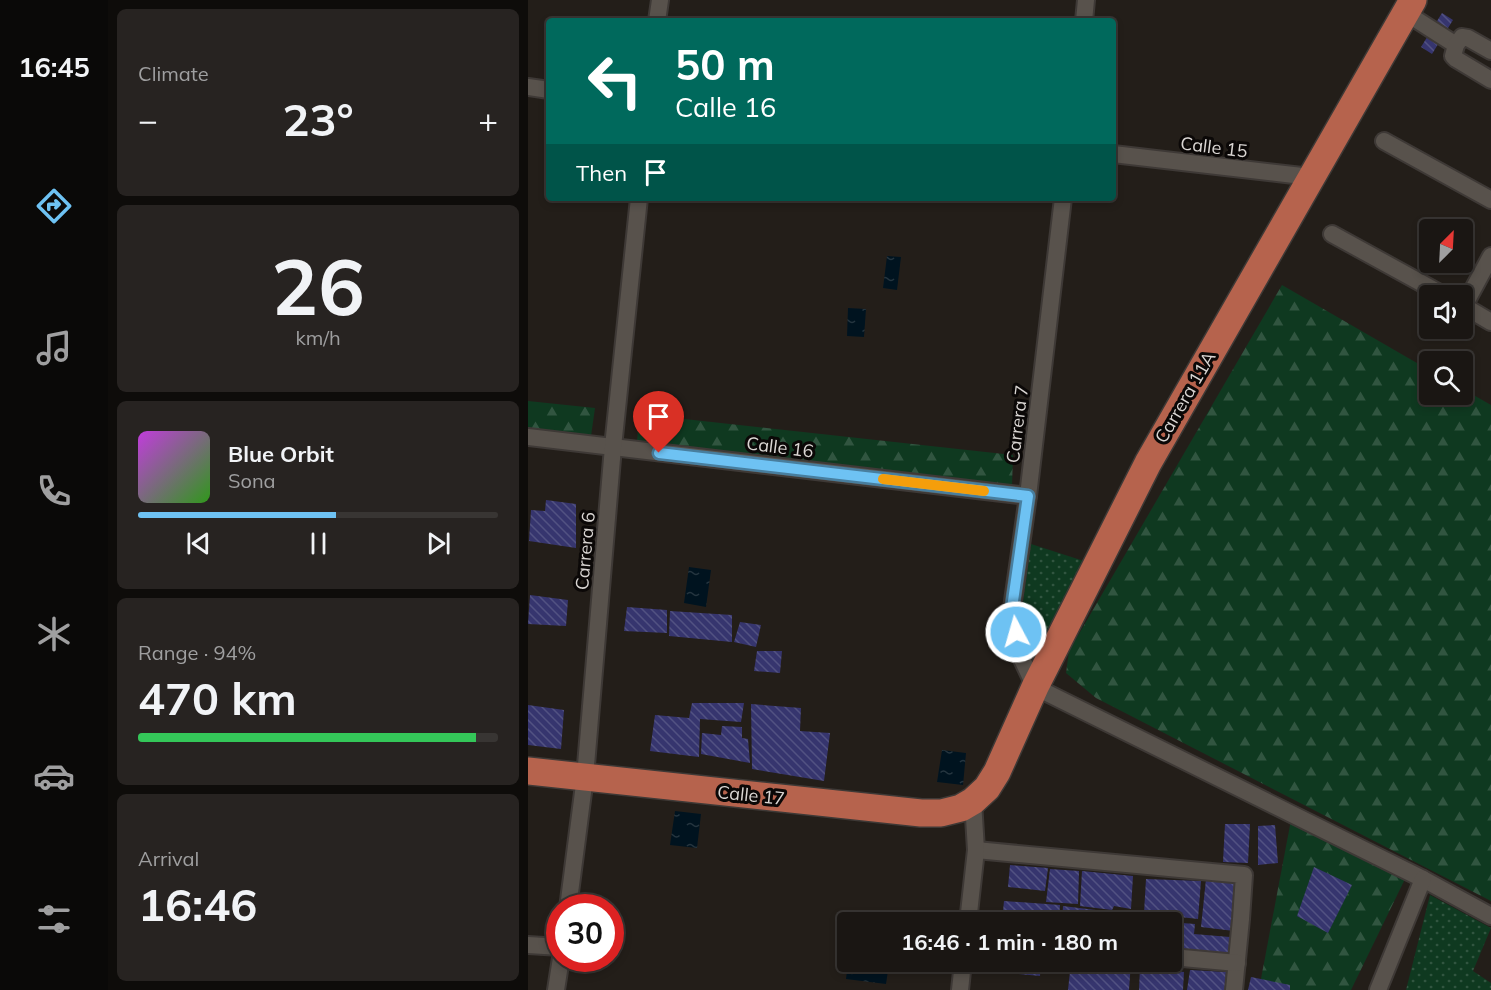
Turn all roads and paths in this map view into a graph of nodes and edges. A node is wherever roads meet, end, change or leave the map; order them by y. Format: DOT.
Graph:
graph roads {
  1 [pos="660,0"];
  2 [pos="1086,0"];
  3 [pos="1409,7"];
  4 [pos="657,18"];
  5 [pos="1084,18"];
  6 [pos="1456,45"];
  7 [pos="1491,51"];
  8 [pos="1491,80"];
  9 [pos="528,87"];
  10 [pos="546,90"];
  11 [pos="1384,141"];
  12 [pos="1116,154"];
  13 [pos="1311,177"];
  14 [pos="1491,200"];
  15 [pos="639,201"];
  16 [pos="1063,201"];
  17 [pos="1332,234"];
  18 [pos="1491,256"];
  19 [pos="1425,285"];
  20 [pos="1473,288"];
  21 [pos="1473,311"];
  22 [pos="1491,322"];
  23 [pos="528,437"];
  24 [pos="613,447"];
  25 [pos="1028,496"];
  26 [pos="1035,687"];
  27 [pos="528,771"];
  28 [pos="585,777"];
  29 [pos="973,801"];
  30 [pos="976,850"];
  31 [pos="1423,879"];
  32 [pos="570,894"];
  33 [pos="969,912"];
  34 [pos="1490,914"];
  35 [pos="528,945"];
  36 [pos="546,946"];
  37 [pos="1182,958"];
  38 [pos="1237,963"];
  39 [pos="559,972"];
  40 [pos="962,972"];
  41 [pos="556,990"];
  42 [pos="960,990"];
  43 [pos="1234,990"];
  44 [pos="1378,990"];
  1 -- 4 [label="street"];
  2 -- 5 [label="street"];
  3 -- 6 [label="street"];
  3 -- 13 [label="highway, Carrera 11A"];
  6 -- 7 [label="street"];
  6 -- 8 [label="street"];
  9 -- 10 [label="street"];
  11 -- 14 [label="street"];
  12 -- 13 [label="street, Calle 15"];
  13 -- 26 [label="highway, Carrera 11A"];
  15 -- 24 [label="street, Carrera 6"];
  16 -- 25 [label="street, Carrera 7"];
  17 -- 19 [label="street"];
  18 -- 20 [label="street"];
  21 -- 22 [label="street"];
  23 -- 24 [label="street, Calle 16"];
  24 -- 25 [label="street, Calle 16"];
  24 -- 28 [label="street, Carrera 6"];
  25 -- 26 [label="street, Carrera 7"];
  26 -- 29 [label="highway, Carrera 11A"];
  26 -- 31 [label="street"];
  27 -- 28 [label="highway, Calle 17"];
  28 -- 29 [label="highway, Calle 17"];
  28 -- 32 [label="street, Carrera 6"];
  29 -- 30 [label="street"];
  30 -- 33 [label="street"];
  30 -- 38 [label="street"];
  31 -- 34 [label="street"];
  31 -- 44 [label="street"];
  35 -- 36 [label="street"];
  37 -- 38 [label="street"];
  38 -- 43 [label="street"];
  39 -- 41 [label="street"];
  40 -- 42 [label="street"];
}
